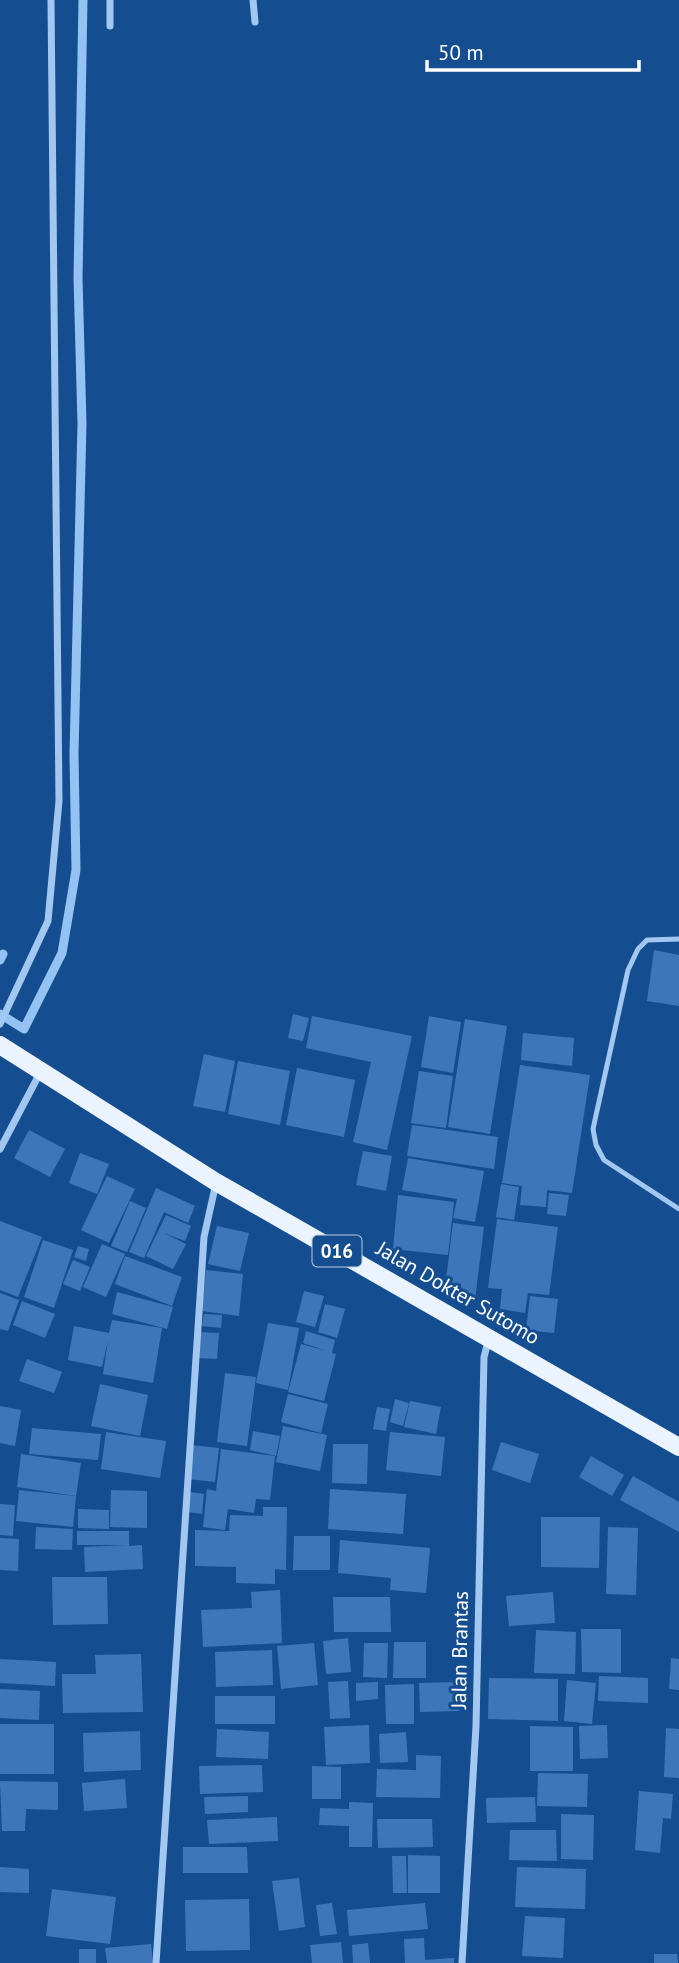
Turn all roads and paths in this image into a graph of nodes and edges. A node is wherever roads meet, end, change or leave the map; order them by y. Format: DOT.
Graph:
graph roads {
  1 [pos="51,0"];
  2 [pos="110,0"];
  3 [pos="253,0"];
  4 [pos="255,22"];
  5 [pos="110,26"];
  6 [pos="679,940"];
  7 [pos="0,1024"];
  8 [pos="0,1045"];
  9 [pos="41,1071"];
  10 [pos="0,1149"];
  11 [pos="216,1182"];
  12 [pos="679,1209"];
  13 [pos="489,1337"];
  14 [pos="679,1447"];
  15 [pos="156,1963"];
  16 [pos="462,1963"];
  1 -- 7 [label="street"];
  2 -- 5 [label="street"];
  3 -- 4 [label="street"];
  6 -- 12 [label="lane"];
  8 -- 9 [label="main road, Jalan Dokter Sutomo / 016"];
  9 -- 10 [label="street"];
  9 -- 11 [label="main road, Jalan Dokter Sutomo / 016"];
  11 -- 13 [label="main road, Jalan Dokter Sutomo / 016"];
  11 -- 15 [label="street"];
  13 -- 14 [label="main road, Jalan Dokter Sutomo / 016"];
  13 -- 16 [label="street, Jalan Brantas"];
}
